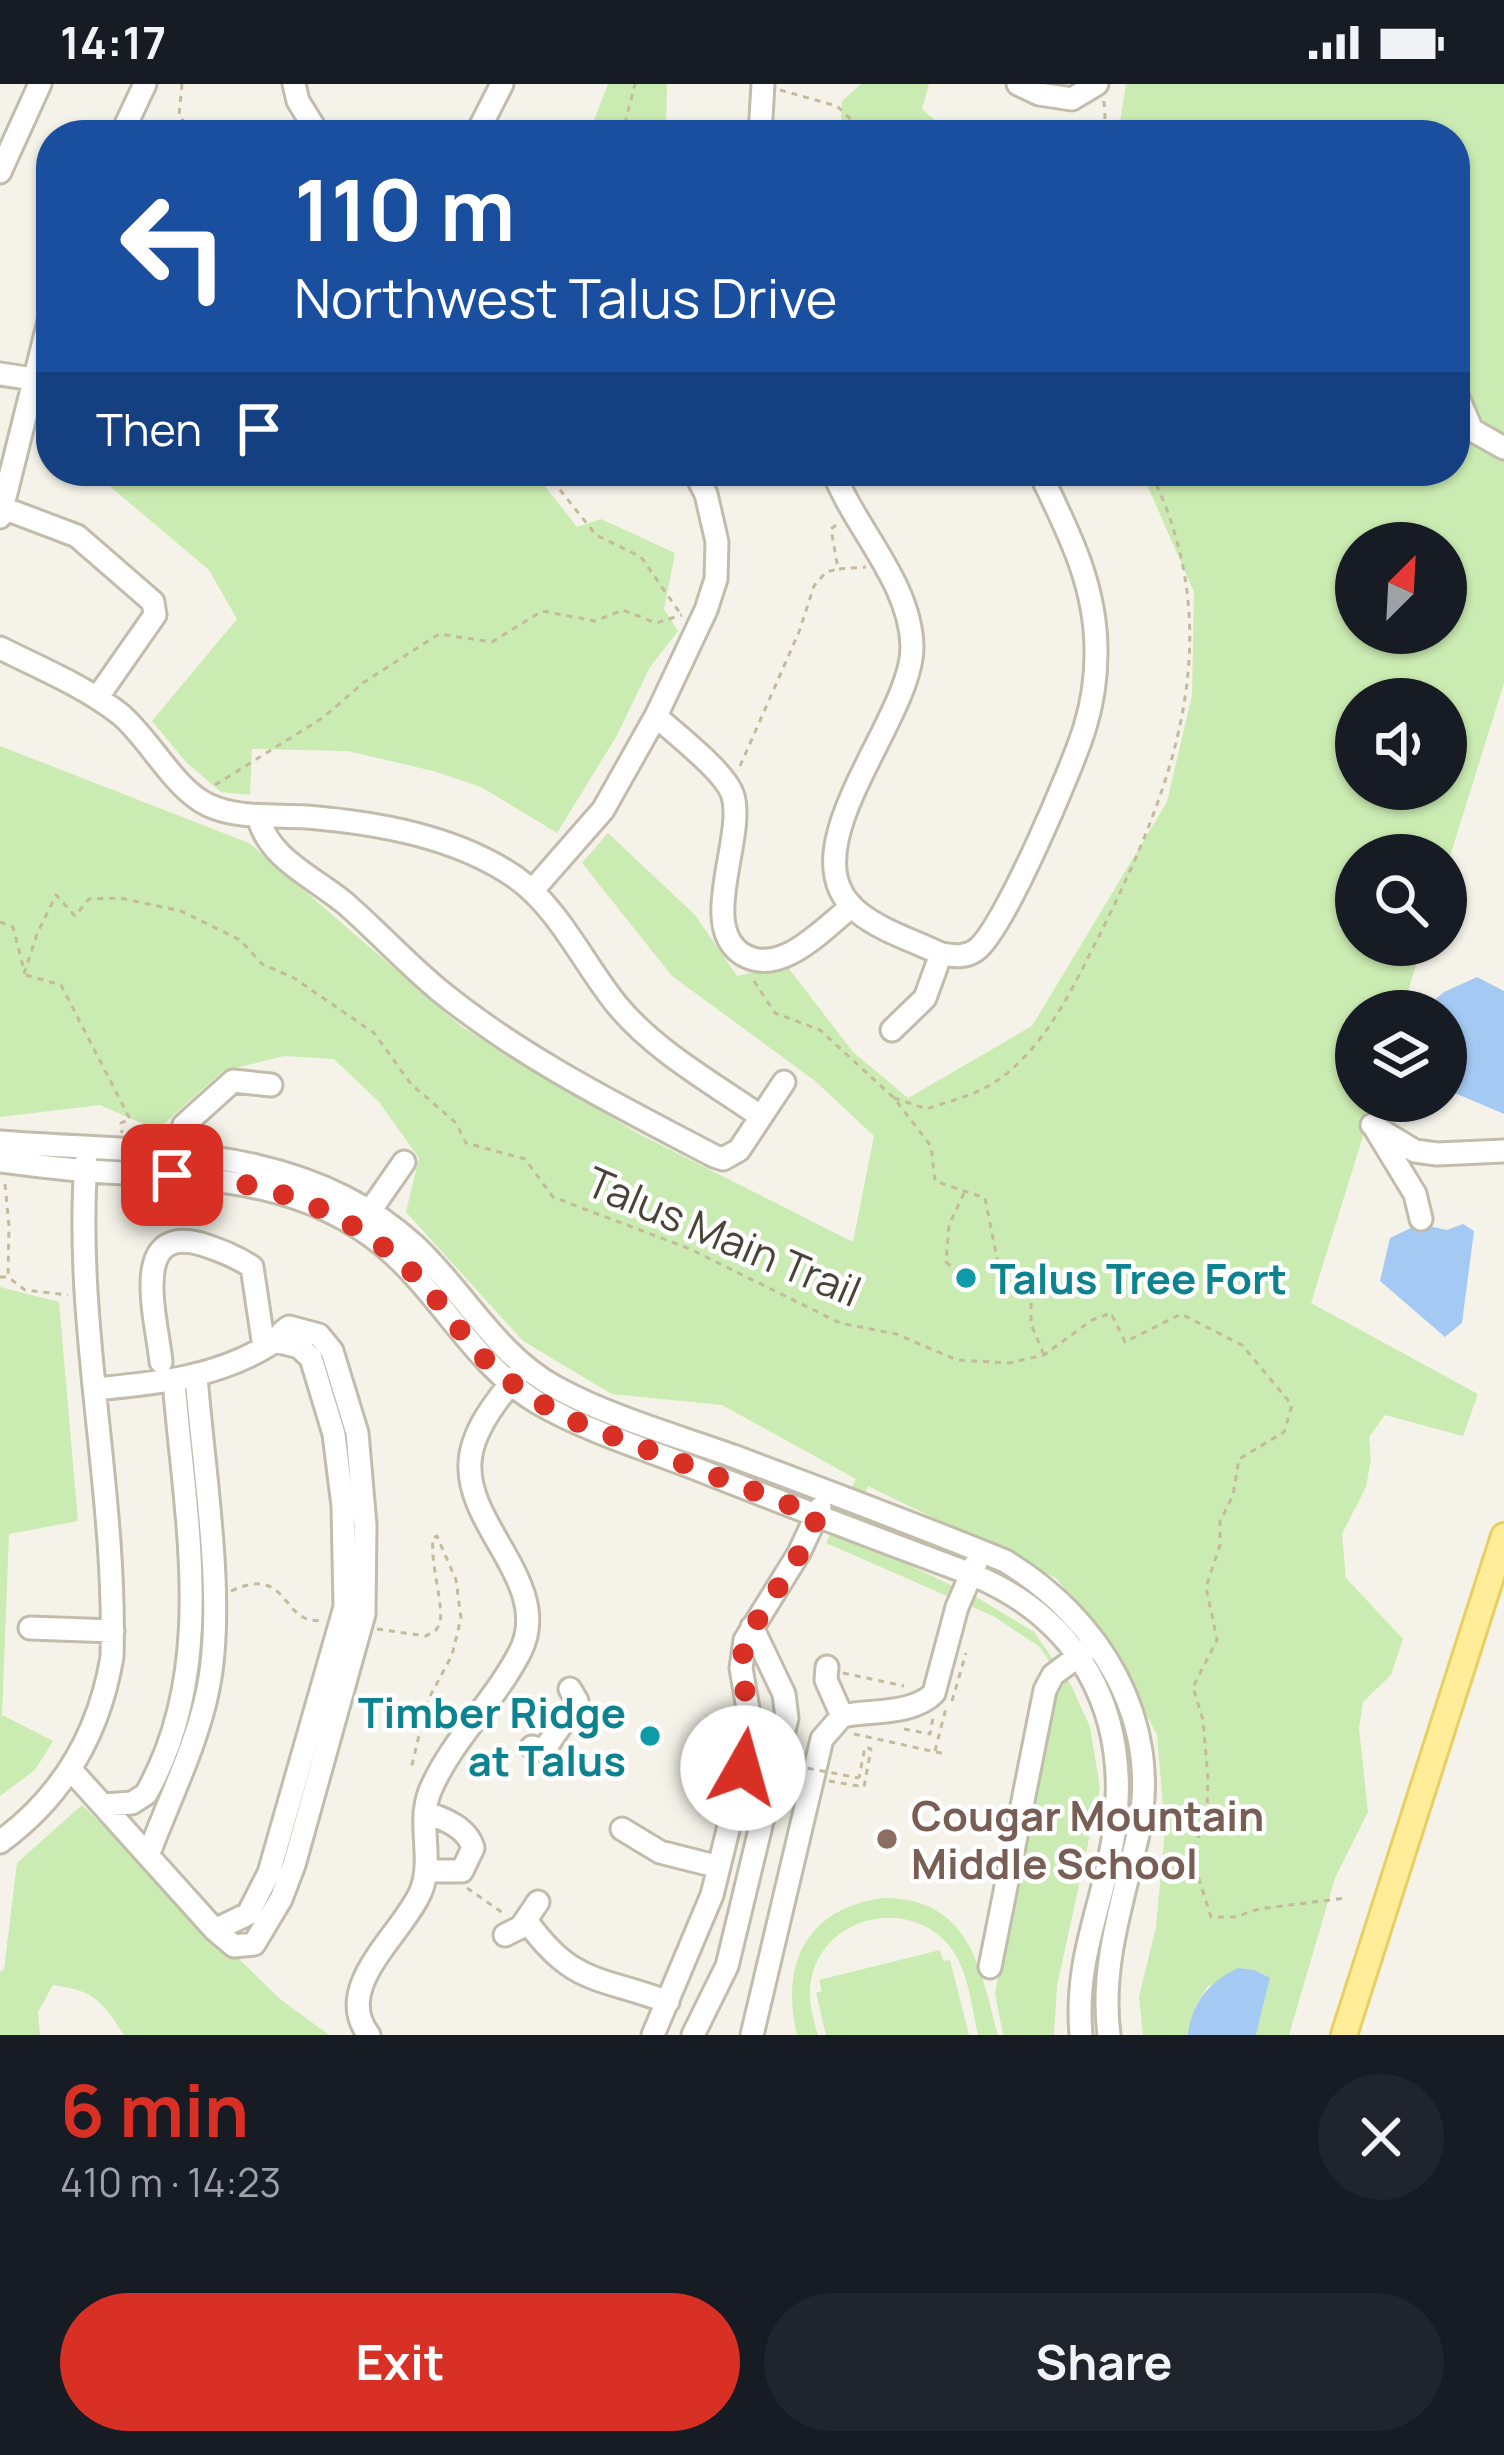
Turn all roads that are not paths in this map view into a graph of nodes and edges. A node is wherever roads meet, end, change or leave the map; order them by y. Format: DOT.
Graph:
graph roads {
  1 [pos="40,84"];
  2 [pos="145,84"];
  3 [pos="294,84"];
  4 [pos="502,84"];
  5 [pos="1018,84"];
  6 [pos="1096,84"];
  7 [pos="771,87"];
  8 [pos="128,120"];
  9 [pos="310,120"];
  10 [pos="484,120"];
  11 [pos="763,120"];
  12 [pos="0,172"];
  13 [pos="36,369"];
  14 [pos="0,374"];
  15 [pos="33,380"];
  16 [pos="1470,425"];
  17 [pos="1504,448"];
  18 [pos="700,486"];
  19 [pos="840,486"];
  20 [pos="1046,486"];
  21 [pos="1,512"];
  22 [pos="0,649"];
  23 [pos="97,698"];
  24 [pos="656,716"];
  25 [pos="258,816"];
  26 [pos="532,891"];
  27 [pos="852,906"];
  28 [pos="941,954"];
  29 [pos="892,1030"];
  30 [pos="784,1082"];
  31 [pos="271,1085"];
  32 [pos="760,1116"];
  33 [pos="0,1142"];
  34 [pos="1504,1151"];
  35 [pos="183,1154"];
  36 [pos="87,1160"];
  37 [pos="404,1162"];
  38 [pos="2,1172"];
  39 [pos="370,1211"];
  40 [pos="1421,1219"];
  41 [pos="270,1344"];
  42 [pos="177,1373"];
  43 [pos="518,1375"];
  44 [pos="97,1389"];
  45 [pos="826,1490"];
  46 [pos="818,1516"];
  47 [pos="1504,1536"];
  48 [pos="981,1551"];
  49 [pos="971,1574"];
  50 [pos="30,1628"];
  51 [pos="752,1628"];
  52 [pos="113,1631"];
  53 [pos="1088,1649"];
  54 [pos="831,1669"];
  55 [pos="571,1689"];
  56 [pos="480,1713"];
  57 [pos="844,1725"];
  58 [pos="500,1726"];
  59 [pos="532,1748"];
  60 [pos="71,1770"];
  61 [pos="104,1805"];
  62 [pos="425,1812"];
  63 [pos="622,1829"];
  64 [pos="0,1842"];
  65 [pos="149,1853"];
  66 [pos="719,1867"];
  67 [pos="426,1871"];
  68 [pos="521,1919"];
  69 [pos="990,1967"];
  70 [pos="668,2002"];
  71 [pos="698,2030"];
  72 [pos="369,2035"];
  73 [pos="653,2035"];
  74 [pos="752,2035"];
  75 [pos="1081,2035"];
  76 [pos="1109,2035"];
  77 [pos="1344,2035"];
  1 -- 12 [label="street"];
  2 -- 8 [label="street"];
  3 -- 9 [label="street"];
  4 -- 10 [label="street"];
  5 -- 6 [label="street"];
  7 -- 11 [label="street"];
  13 -- 15 [label="street"];
  14 -- 15 [label="street"];
  15 -- 21 [label="street"];
  16 -- 17 [label="street"];
  18 -- 24 [label="street"];
  19 -- 27 [label="street"];
  20 -- 28 [label="street"];
  21 -- 23 [label="street"];
  22 -- 23 [label="street"];
  23 -- 25 [label="street"];
  24 -- 26 [label="street"];
  24 -- 27 [label="street"];
  25 -- 26 [label="street"];
  25 -- 32 [label="street"];
  26 -- 32 [label="street"];
  27 -- 28 [label="street"];
  28 -- 29 [label="street"];
  30 -- 32 [label="street"];
  31 -- 35 [label="street"];
  33 -- 36 [label="street"];
  34 -- 40 [label="street"];
  35 -- 36 [label="street"];
  35 -- 39 [label="street"];
  36 -- 38 [label="street"];
  36 -- 43 [label="street"];
  36 -- 44 [label="street"];
  37 -- 39 [label="street"];
  39 -- 43 [label="street"];
  41 -- 42 [label="street"];
  41 -- 42 [label="street"];
  41 -- 65 [label="street"];
  42 -- 44 [label="street"];
  42 -- 61 [label="street"];
  42 -- 65 [label="street"];
  43 -- 45 [label="street"];
  43 -- 46 [label="street"];
  43 -- 56 [label="street"];
  44 -- 52 [label="street"];
  45 -- 46 [label="street"];
  45 -- 48 [label="street"];
  46 -- 49 [label="street"];
  46 -- 51 [label="street"];
  47 -- 77 [label="main road"];
  48 -- 49 [label="street"];
  48 -- 53 [label="street"];
  49 -- 53 [label="street"];
  49 -- 57 [label="street"];
  50 -- 52 [label="street"];
  51 -- 66 [label="street"];
  51 -- 71 [label="street"];
  52 -- 60 [label="street"];
  53 -- 69 [label="street"];
  53 -- 75 [label="street"];
  53 -- 76 [label="street"];
  54 -- 57 [label="street"];
  55 -- 59 [label="street"];
  56 -- 58 [label="street"];
  56 -- 62 [label="street"];
  57 -- 74 [label="street"];
  60 -- 61 [label="street"];
  60 -- 64 [label="street"];
  61 -- 65 [label="street"];
  62 -- 67 [label="street"];
  62 -- 67 [label="street"];
  63 -- 66 [label="street"];
  66 -- 70 [label="street"];
  67 -- 72 [label="street"];
  68 -- 70 [label="street"];
  70 -- 73 [label="street"];
}
